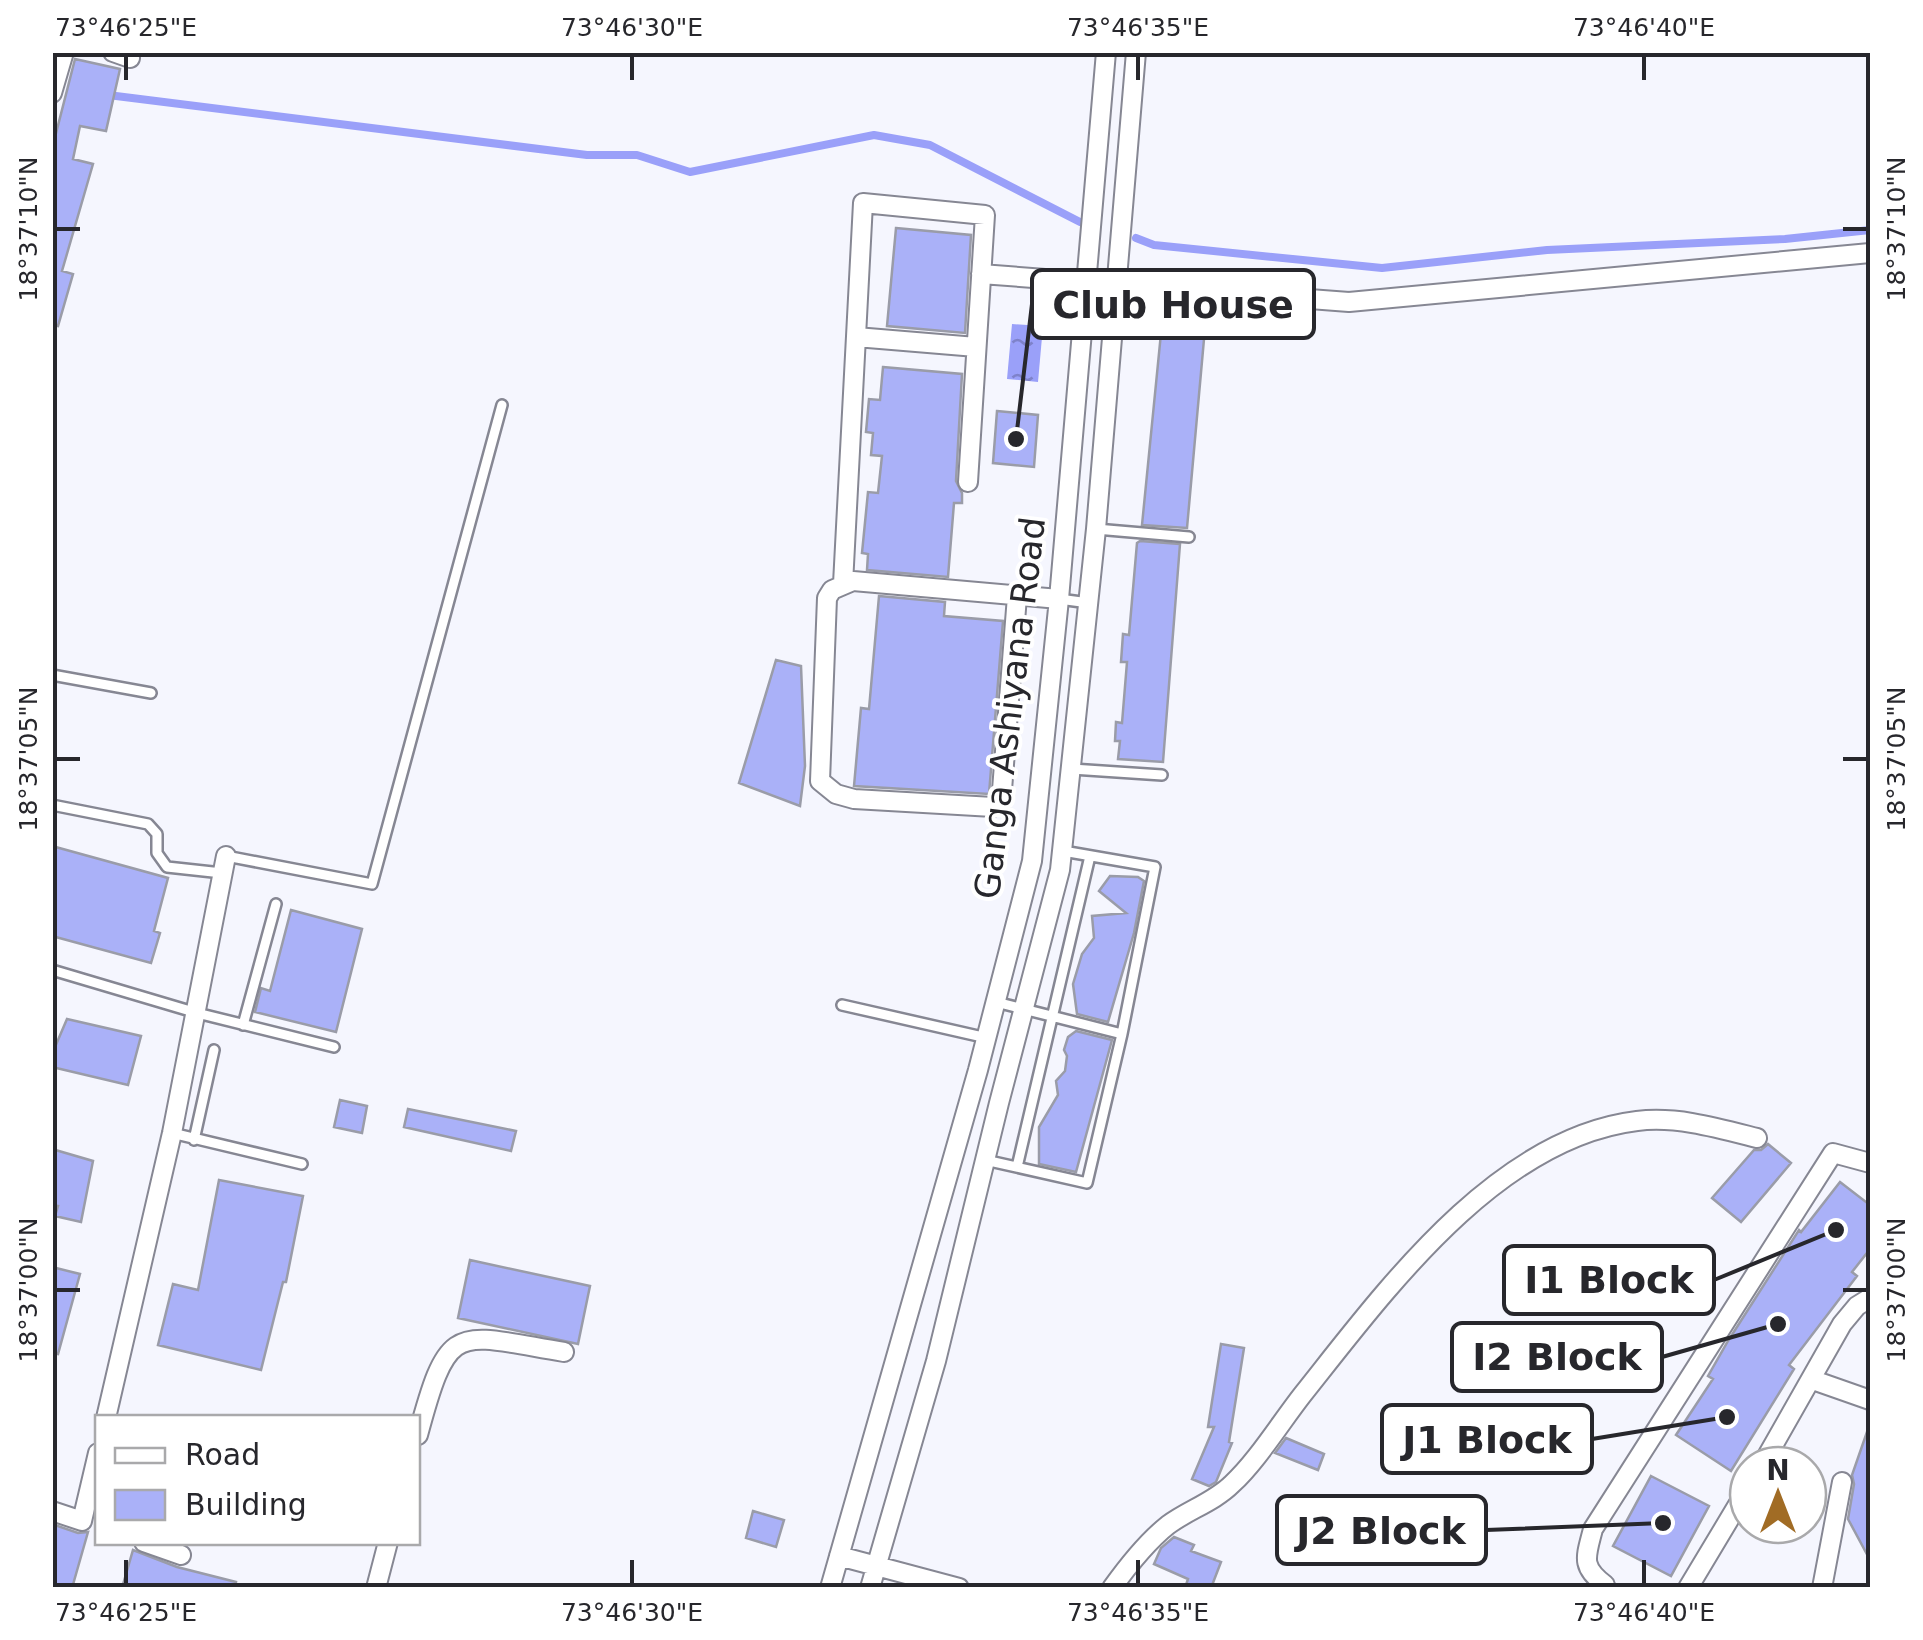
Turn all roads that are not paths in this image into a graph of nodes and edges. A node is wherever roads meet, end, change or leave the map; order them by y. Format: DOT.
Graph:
graph roads {
  1 [pos="64,52"];
  2 [pos="1106,52"];
  3 [pos="1136,52"];
  4 [pos="52,93"];
  5 [pos="1870,254"];
  6 [pos="981,274"];
  7 [pos="1087,281"];
  8 [pos="1118,284"];
  9 [pos="856,337"];
  10 [pos="976,346"];
  11 [pos="502,406"];
  12 [pos="968,482"];
  13 [pos="1096,529"];
  14 [pos="1189,537"];
  15 [pos="843,584"];
  16 [pos="1016,596"];
  17 [pos="1059,599"];
  18 [pos="1089,603"];
  19 [pos="52,675"];
  20 [pos="151,693"];
  21 [pos="1072,769"];
  22 [pos="1162,774"];
  23 [pos="52,805"];
  24 [pos="1062,851"];
  25 [pos="1090,856"];
  26 [pos="224,864"];
  27 [pos="276,904"];
  28 [pos="52,970"];
  29 [pos="996,1002"];
  30 [pos="842,1006"];
  31 [pos="1024,1011"];
  32 [pos="197,1014"];
  33 [pos="1054,1017"];
  34 [pos="243,1025"];
  35 [pos="1122,1034"];
  36 [pos="987,1038"];
  37 [pos="334,1047"];
  38 [pos="214,1050"];
  39 [pos="172,1134"];
  40 [pos="1757,1138"];
  41 [pos="194,1140"];
  42 [pos="985,1160"];
  43 [pos="1870,1163"];
  44 [pos="302,1164"];
  45 [pos="1016,1167"];
  46 [pos="1870,1298"];
  47 [pos="564,1352"];
  48 [pos="1813,1380"];
  49 [pos="1870,1400"];
  50 [pos="107,1415"];
  51 [pos="420,1427"];
  52 [pos="1774,1445"];
  53 [pos="95,1480"];
  54 [pos="1842,1482"];
  55 [pos="52,1511"];
  56 [pos="1728,1521"];
  57 [pos="90,1524"];
  58 [pos="153,1545"];
  59 [pos="387,1545"];
  60 [pos="181,1555"];
  61 [pos="839,1556"];
  62 [pos="878,1566"];
  63 [pos="1606,1587"];
  64 [pos="376,1588"];
  65 [pos="830,1588"];
  66 [pos="870,1588"];
  67 [pos="959,1588"];
  68 [pos="1112,1588"];
  69 [pos="1688,1588"];
  70 [pos="1822,1588"];
  1 -- 4 [label="street"];
  2 -- 7 [label="street, Ganga Ashiyana Road"];
  3 -- 8 [label="street"];
  5 -- 8 [label="street"];
  6 -- 7 [label="street"];
  6 -- 9 [label="street"];
  6 -- 10 [label="street"];
  7 -- 8 [label="street"];
  7 -- 17 [label="street, Ganga Ashiyana Road"];
  8 -- 13 [label="street"];
  9 -- 10 [label="street"];
  9 -- 15 [label="street"];
  10 -- 12 [label="street"];
  11 -- 26 [label="lane"];
  13 -- 14 [label="lane"];
  13 -- 18 [label="street"];
  15 -- 16 [label="street"];
  15 -- 16 [label="street"];
  16 -- 17 [label="street"];
  17 -- 18 [label="lane"];
  17 -- 29 [label="street, Ganga Ashiyana Road"];
  18 -- 21 [label="street"];
  19 -- 20 [label="lane"];
  21 -- 22 [label="lane"];
  21 -- 24 [label="street"];
  23 -- 26 [label="lane"];
  24 -- 25 [label="lane"];
  24 -- 31 [label="street"];
  25 -- 33 [label="lane"];
  25 -- 35 [label="lane"];
  26 -- 32 [label="street"];
  27 -- 34 [label="lane"];
  28 -- 32 [label="lane"];
  29 -- 31 [label="lane"];
  29 -- 36 [label="street, Ganga Ashiyana Road"];
  30 -- 36 [label="lane"];
  31 -- 33 [label="lane"];
  31 -- 42 [label="street"];
  32 -- 34 [label="lane"];
  32 -- 39 [label="street"];
  33 -- 35 [label="lane"];
  33 -- 45 [label="lane"];
  34 -- 37 [label="lane"];
  35 -- 45 [label="lane"];
  36 -- 61 [label="street, Ganga Ashiyana Road"];
  38 -- 41 [label="lane"];
  39 -- 41 [label="lane"];
  39 -- 50 [label="street"];
  40 -- 68 [label="street"];
  41 -- 44 [label="lane"];
  42 -- 45 [label="lane"];
  42 -- 62 [label="street"];
  43 -- 63 [label="street"];
  46 -- 48 [label="street"];
  47 -- 51 [label="street"];
  48 -- 49 [label="street"];
  48 -- 52 [label="street"];
  53 -- 57 [label="street"];
  54 -- 70 [label="street"];
  55 -- 57 [label="street"];
  56 -- 69 [label="street"];
  58 -- 60 [label="street"];
  59 -- 64 [label="street"];
  61 -- 62 [label="street"];
  61 -- 65 [label="street, Ganga Ashiyana Road"];
  62 -- 66 [label="street"];
  62 -- 67 [label="street"];
}
